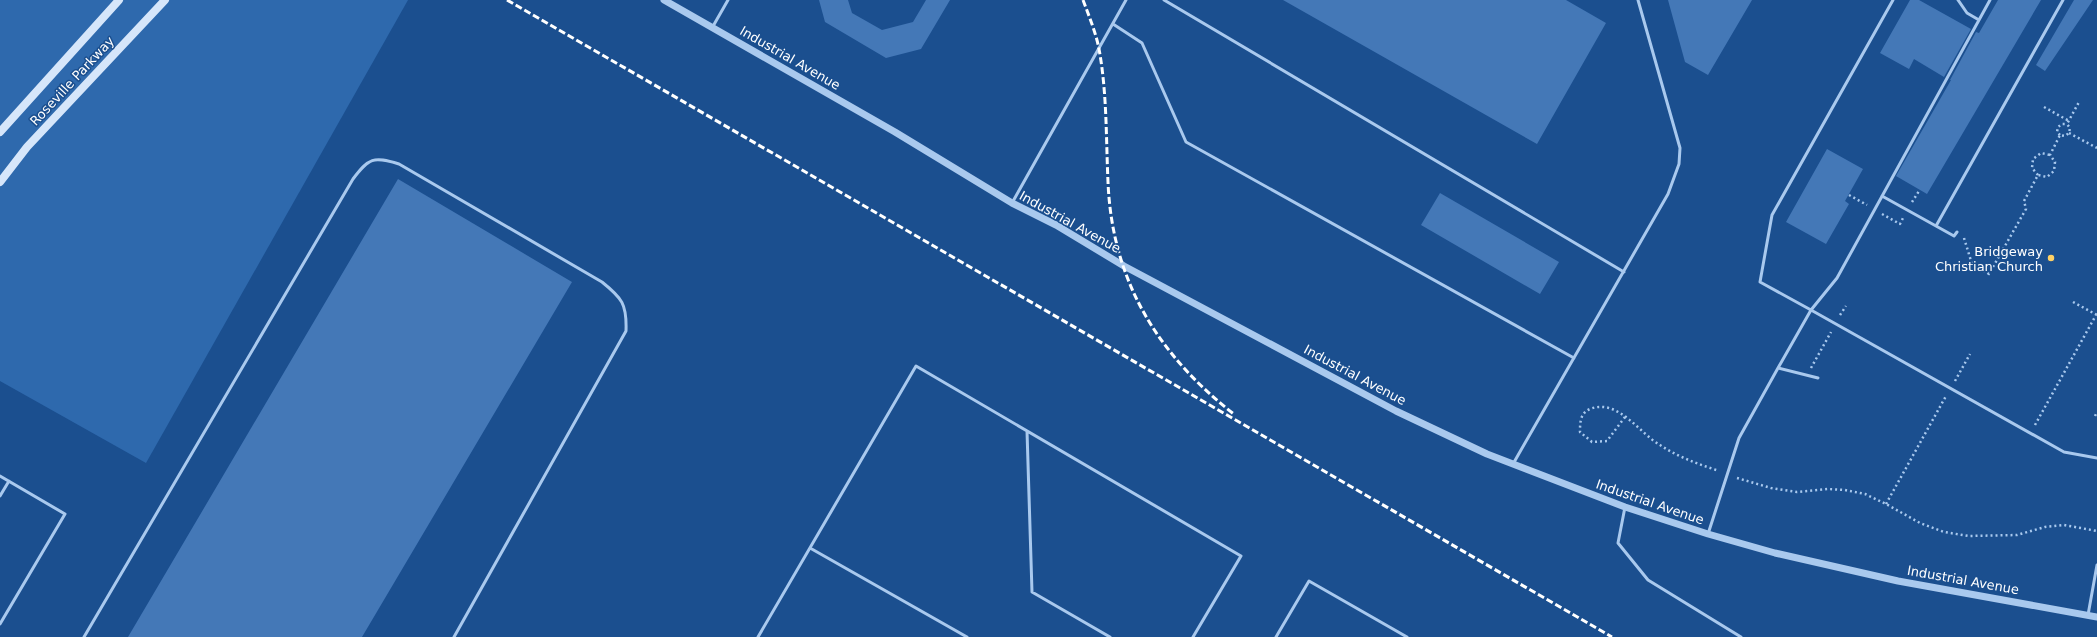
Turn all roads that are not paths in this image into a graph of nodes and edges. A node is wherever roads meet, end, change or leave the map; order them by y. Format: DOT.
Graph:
graph roads {
  1 [pos="119,0"];
  2 [pos="165,0"];
  3 [pos="664,0"];
  4 [pos="728,0"];
  5 [pos="1126,0"];
  6 [pos="1164,0"];
  7 [pos="1638,0"];
  8 [pos="1893,0"];
  9 [pos="1958,0"];
  10 [pos="1990,0"];
  11 [pos="2063,0"];
  12 [pos="1979,20"];
  13 [pos="1113,24"];
  14 [pos="712,28"];
  15 [pos="0,132"];
  16 [pos="0,182"];
  17 [pos="1882,196"];
  18 [pos="1012,203"];
  19 [pos="1936,226"];
  20 [pos="1957,232"];
  21 [pos="1624,272"];
  22 [pos="1811,310"];
  23 [pos="1574,358"];
  24 [pos="1778,368"];
  25 [pos="1818,378"];
  26 [pos="1027,431"];
  27 [pos="2097,458"];
  28 [pos="1513,464"];
  29 [pos="0,476"];
  30 [pos="9,481"];
  31 [pos="0,496"];
  32 [pos="1625,507"];
  33 [pos="1708,534"];
  34 [pos="810,548"];
  35 [pos="2097,565"];
  36 [pos="2088,615"];
  37 [pos="2097,617"];
  38 [pos="0,624"];
  39 [pos="84,637"];
  40 [pos="454,637"];
  41 [pos="758,637"];
  42 [pos="966,637"];
  43 [pos="1110,637"];
  44 [pos="1193,637"];
  45 [pos="1276,637"];
  46 [pos="1407,637"];
  47 [pos="1741,637"];
  1 -- 15 [label="main road, Roseville Parkway"];
  2 -- 16 [label="main road, Roseville Parkway"];
  3 -- 14 [label="street, Industrial Avenue"];
  4 -- 14 [label="lane"];
  5 -- 13 [label="lane"];
  6 -- 21 [label="lane"];
  7 -- 21 [label="lane"];
  8 -- 22 [label="lane"];
  9 -- 12 [label="lane"];
  10 -- 12 [label="lane"];
  11 -- 19 [label="lane"];
  12 -- 17 [label="lane"];
  13 -- 18 [label="lane"];
  13 -- 23 [label="lane"];
  14 -- 18 [label="street, Industrial Avenue"];
  17 -- 19 [label="lane"];
  17 -- 22 [label="lane"];
  18 -- 28 [label="street, Industrial Avenue"];
  19 -- 20 [label="lane"];
  21 -- 23 [label="lane"];
  22 -- 24 [label="lane"];
  22 -- 27 [label="lane"];
  23 -- 28 [label="lane"];
  24 -- 25 [label="lane"];
  24 -- 33 [label="lane"];
  26 -- 34 [label="lane"];
  26 -- 43 [label="lane"];
  26 -- 44 [label="lane"];
  28 -- 32 [label="street, Industrial Avenue"];
  29 -- 30 [label="lane"];
  30 -- 31 [label="lane"];
  30 -- 38 [label="lane"];
  32 -- 33 [label="street, Industrial Avenue"];
  32 -- 47 [label="lane"];
  33 -- 36 [label="street, Industrial Avenue"];
  34 -- 41 [label="lane"];
  34 -- 42 [label="lane"];
  35 -- 36 [label="lane"];
  36 -- 37 [label="street, Industrial Avenue"];
  39 -- 40 [label="lane"];
  45 -- 46 [label="lane"];
}
